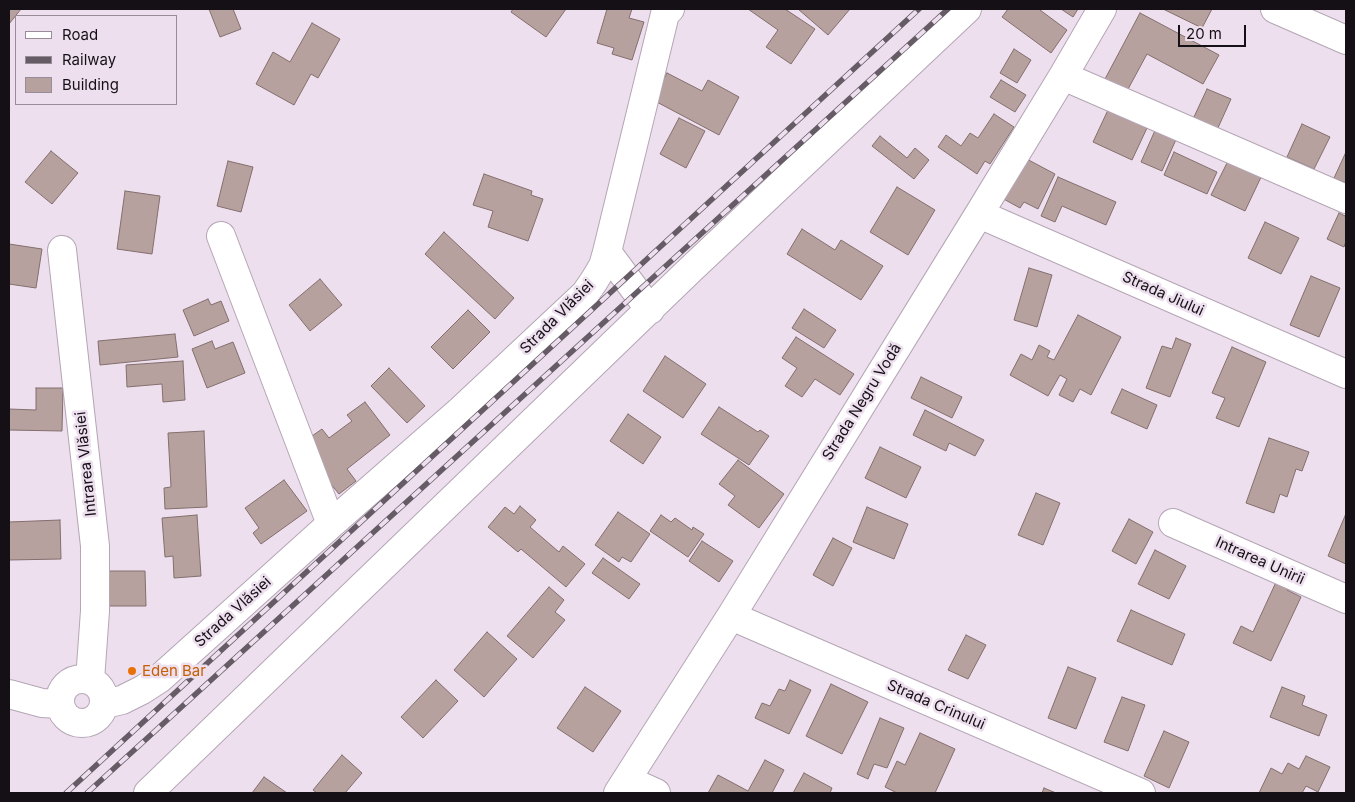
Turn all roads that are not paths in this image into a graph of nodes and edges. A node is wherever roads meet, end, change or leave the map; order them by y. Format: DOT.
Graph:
graph roads {
  1 [pos="966,9"];
  2 [pos="1102,9"];
  3 [pos="1275,9"];
  4 [pos="664,10"];
  5 [pos="1346,40"];
  6 [pos="1063,76"];
  7 [pos="1346,199"];
  8 [pos="979,214"];
  9 [pos="221,236"];
  10 [pos="62,250"];
  11 [pos="607,252"];
  12 [pos="650,310"];
  13 [pos="1346,374"];
  14 [pos="1173,523"];
  15 [pos="330,524"];
  16 [pos="1346,599"];
  17 [pos="731,616"];
  18 [pos="90,680"];
  19 [pos="9,694"];
  20 [pos="60,704"];
  21 [pos="105,704"];
  22 [pos="622,787"];
  23 [pos="148,793"];
  24 [pos="656,793"];
  25 [pos="1141,793"];
  1 -- 12 [label="street"];
  2 -- 6 [label="street, Strada Negru Vodă"];
  3 -- 5 [label="street"];
  4 -- 11 [label="street, Strada Vlăsiei"];
  6 -- 7 [label="street"];
  6 -- 8 [label="street, Strada Negru Vodă"];
  8 -- 13 [label="street, Strada Jiului"];
  8 -- 17 [label="street, Strada Negru Vodă"];
  9 -- 15 [label="street"];
  10 -- 18 [label="street, Intrarea Vlăsiei"];
  11 -- 12 [label="street"];
  11 -- 15 [label="street, Strada Vlăsiei"];
  12 -- 23 [label="street"];
  14 -- 16 [label="street, Intrarea Unirii"];
  15 -- 21 [label="street, Strada Vlăsiei"];
  17 -- 22 [label="street, Strada Negru Vodă"];
  17 -- 25 [label="street, Strada Crinului"];
  18 -- 20 [label="street"];
  18 -- 21 [label="street"];
  19 -- 20 [label="street"];
  20 -- 21 [label="street"];
  22 -- 24 [label="street"];
}
